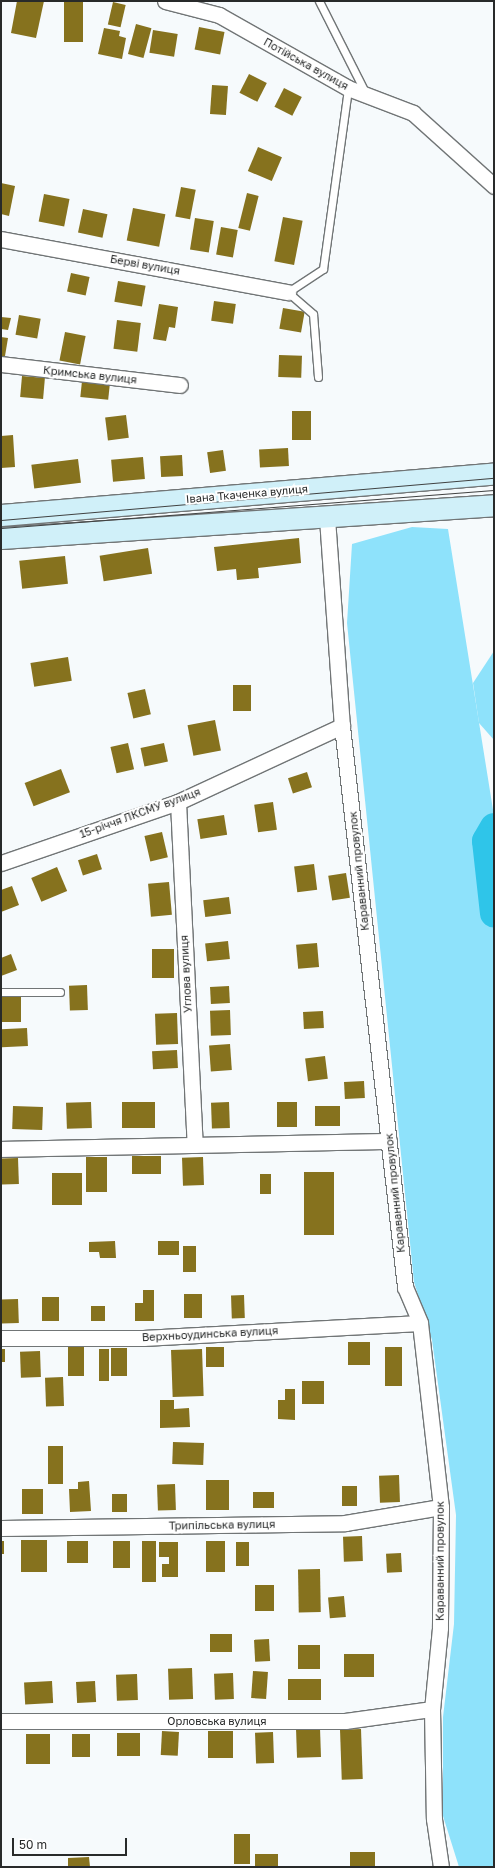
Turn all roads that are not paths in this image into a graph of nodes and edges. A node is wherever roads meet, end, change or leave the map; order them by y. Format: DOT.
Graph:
graph roads {
  1 [pos="165,1"];
  2 [pos="319,1"];
  3 [pos="348,88"];
  4 [pos="366,94"];
  5 [pos="494,186"];
  6 [pos="1,238"];
  7 [pos="288,292"];
  8 [pos="1,364"];
  9 [pos="318,377"];
  10 [pos="180,385"];
  11 [pos="494,474"];
  12 [pos="494,505"];
  13 [pos="1,515"];
  14 [pos="327,518"];
  15 [pos="1,538"];
  16 [pos="342,726"];
  17 [pos="178,802"];
  18 [pos="1,863"];
  19 [pos="1,992"];
  20 [pos="60,992"];
  21 [pos="389,1141"];
  22 [pos="195,1145"];
  23 [pos="1,1149"];
  24 [pos="420,1323"];
  25 [pos="1,1338"];
  26 [pos="442,1507"];
  27 [pos="1,1528"];
  28 [pos="432,1709"];
  29 [pos="1,1721"];
  30 [pos="441,1867"];
  1 -- 3 [label="street, Потійська вулиця"];
  2 -- 4 [label="lane"];
  3 -- 4 [label="street, Потійська вулиця"];
  3 -- 7 [label="lane"];
  4 -- 5 [label="street, Потійська вулиця"];
  6 -- 7 [label="street, Берві вулиця"];
  7 -- 9 [label="lane"];
  8 -- 10 [label="street, Кримська вулиця"];
  11 -- 13 [label="main road, Івана Ткаченка вулиця"];
  12 -- 14 [label="main road"];
  14 -- 15 [label="main road"];
  14 -- 16 [label="street, Караванний провулок"];
  16 -- 17 [label="street, 15-річчя ЛКСМУ вулиця"];
  16 -- 21 [label="street, Караванний провулок"];
  17 -- 18 [label="street, 15-річчя ЛКСМУ вулиця"];
  17 -- 22 [label="street, Углова вулиця"];
  19 -- 20 [label="lane"];
  21 -- 22 [label="street"];
  21 -- 24 [label="street, Караванний провулок"];
  22 -- 23 [label="street"];
  24 -- 25 [label="street, Верхньоудинська вулиця"];
  24 -- 26 [label="street, Караванний провулок"];
  26 -- 27 [label="street, Трипільська вулиця"];
  26 -- 28 [label="street, Караванний провулок"];
  28 -- 29 [label="street, Орловська вулиця"];
  28 -- 30 [label="street, Караванний провулок"];
}
